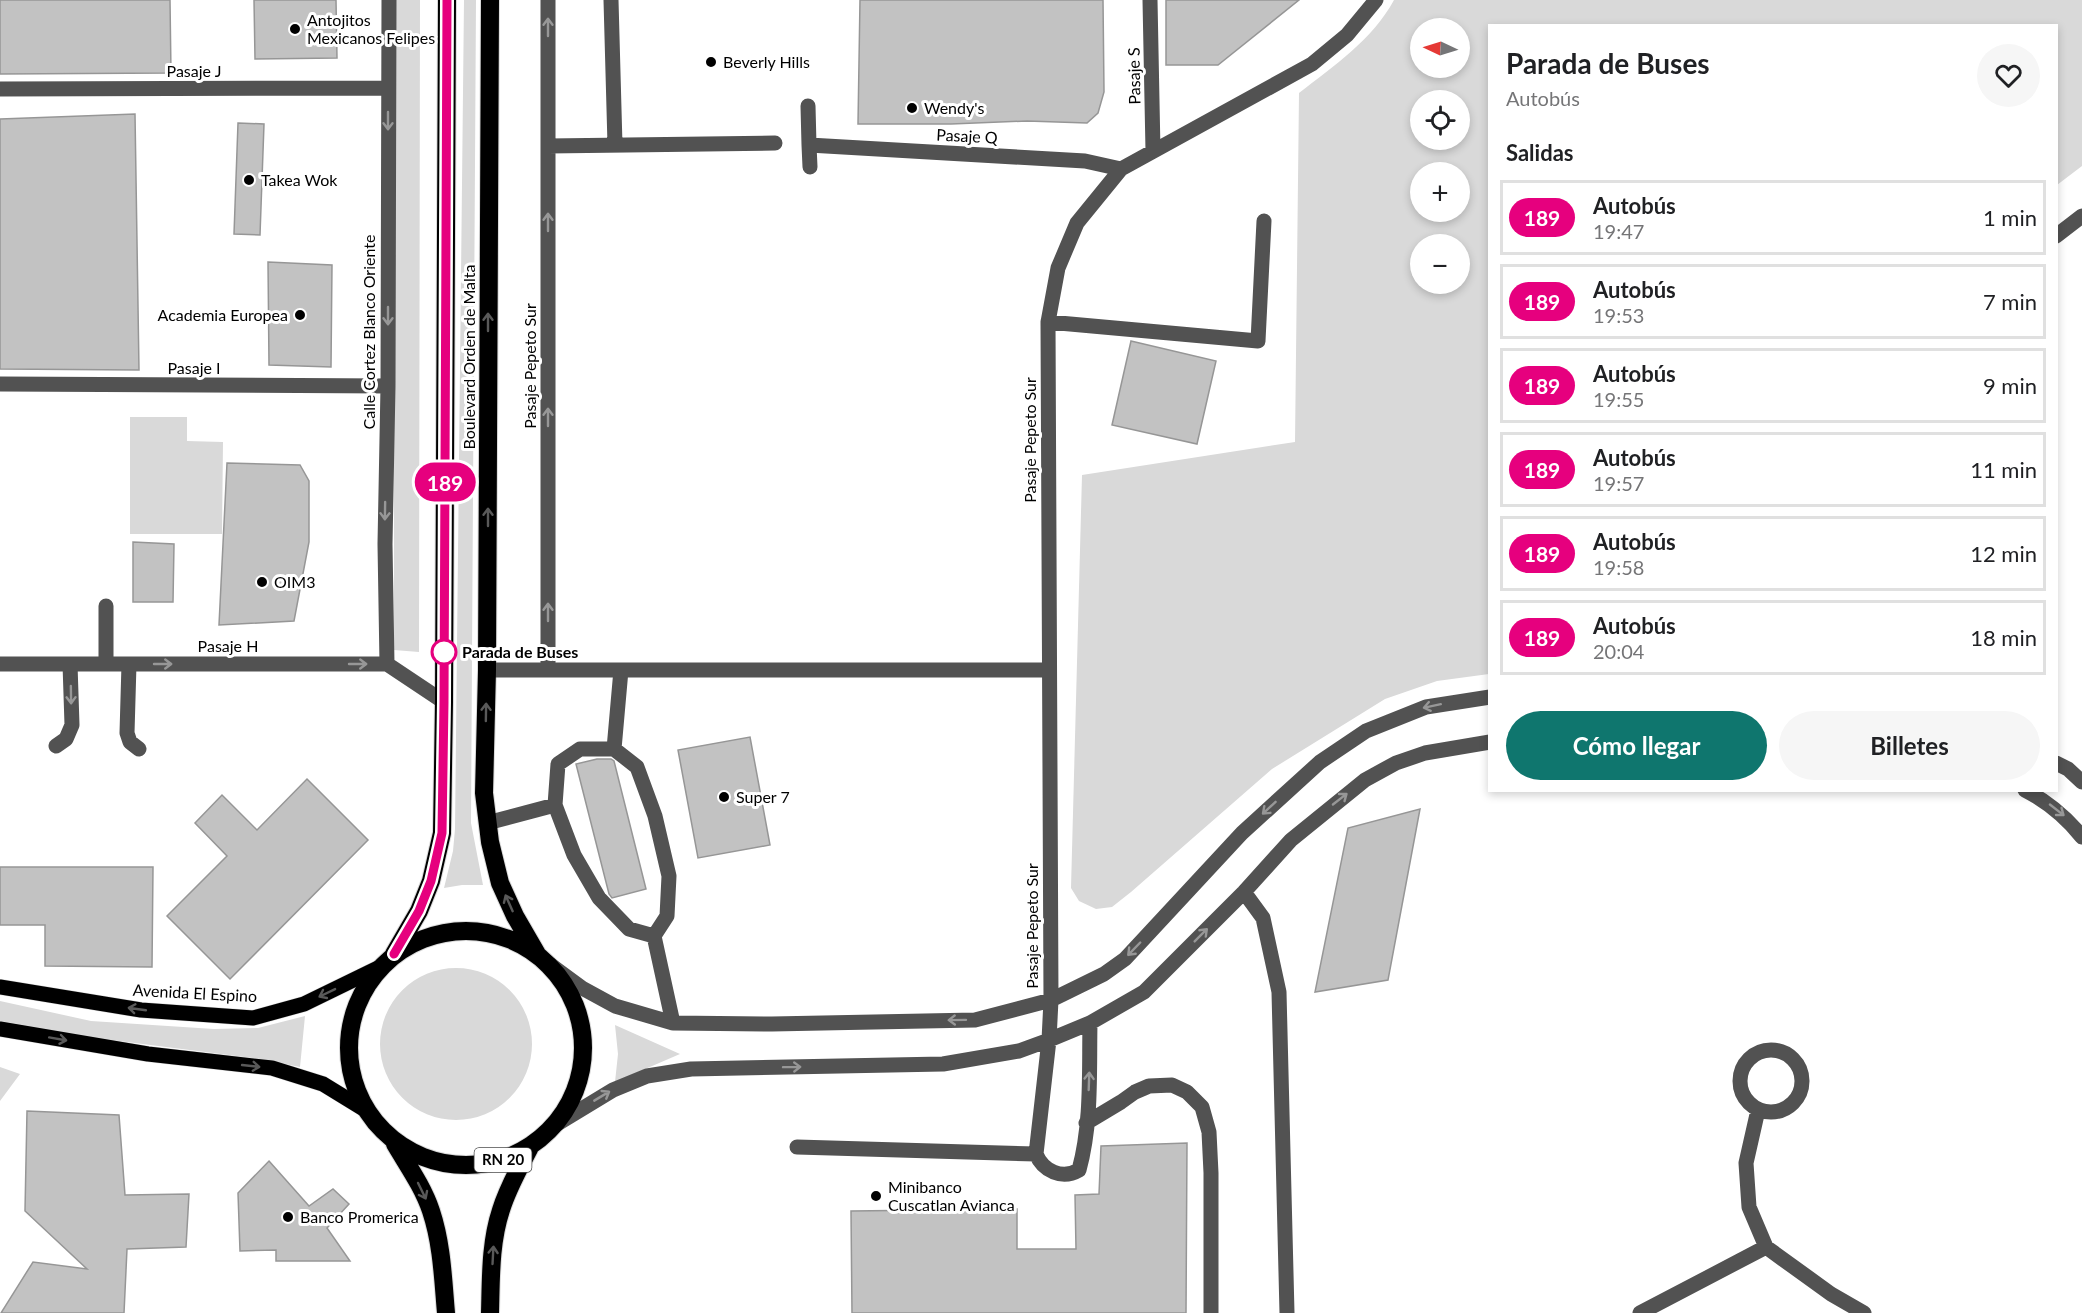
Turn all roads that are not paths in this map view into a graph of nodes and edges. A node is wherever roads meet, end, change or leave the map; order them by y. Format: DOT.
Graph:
graph roads {
  1 [pos="388,0"];
  2 [pos="447,0"];
  3 [pos="490,0"];
  4 [pos="548,0"];
  5 [pos="611,0"];
  6 [pos="1150,0"];
  7 [pos="1376,0"];
  8 [pos="388,88"];
  9 [pos="0,89"];
  10 [pos="808,106"];
  11 [pos="775,143"];
  12 [pos="615,145"];
  13 [pos="809,145"];
  14 [pos="548,146"];
  15 [pos="1153,151"];
  16 [pos="810,167"];
  17 [pos="1121,169"];
  18 [pos="2082,216"];
  19 [pos="1264,221"];
  20 [pos="2058,234"];
  21 [pos="1048,322"];
  22 [pos="0,384"];
  23 [pos="388,386"];
  24 [pos="106,606"];
  25 [pos="0,664"];
  26 [pos="70,664"];
  27 [pos="106,664"];
  28 [pos="129,664"];
  29 [pos="387,664"];
  30 [pos="487,670"];
  31 [pos="548,670"];
  32 [pos="621,670"];
  33 [pos="1049,670"];
  34 [pos="1488,697"];
  35 [pos="444,702"];
  36 [pos="1488,742"];
  37 [pos="56,746"];
  38 [pos="139,749"];
  39 [pos="614,749"];
  40 [pos="2058,764"];
  41 [pos="2082,782"];
  42 [pos="2029,792"];
  43 [pos="555,804"];
  44 [pos="487,823"];
  45 [pos="2082,837"];
  46 [pos="1244,892"];
  47 [pos="654,936"];
  48 [pos="394,954"];
  49 [pos="543,959"];
  50 [pos="380,967"];
  51 [pos="0,987"];
  52 [pos="1051,1000"];
  53 [pos="674,1023"];
  54 [pos="1090,1023"];
  55 [pos="0,1029"];
  56 [pos="1049,1040"];
  57 [pos="1758,1110"];
  58 [pos="367,1112"];
  59 [pos="1086,1123"];
  60 [pos="552,1127"];
  61 [pos="393,1140"];
  62 [pos="531,1145"];
  63 [pos="797,1147"];
  64 [pos="1036,1154"];
  65 [pos="1766,1247"];
  66 [pos="446,1313"];
  67 [pos="490,1313"];
  68 [pos="1211,1313"];
  69 [pos="1287,1313"];
  70 [pos="1640,1313"];
  71 [pos="1864,1313"];
  1 -- 8 [label="street, Calle Cortez Blanco Oriente"];
  2 -- 35 [label="highway, Boulevard Orden de Malta / RN 20"];
  30 -- 3 [label="highway, Boulevard Orden de Malta / RN 20, one-way"];
  14 -- 4 [label="street, Pasaje Pepeto Sur, one-way"];
  5 -- 12 [label="street"];
  6 -- 15 [label="street, Pasaje S"];
  7 -- 15 [label="street, Pasaje Pepeto Sur"];
  8 -- 9 [label="street, Pasaje J"];
  8 -- 23 [label="street, Calle Cortez Blanco Oriente, one-way"];
  10 -- 13 [label="street"];
  11 -- 12 [label="street"];
  12 -- 14 [label="street"];
  13 -- 16 [label="street"];
  13 -- 17 [label="street, Pasaje Q"];
  31 -- 14 [label="street, Pasaje Pepeto Sur, one-way"];
  15 -- 17 [label="street, Pasaje Pepeto Sur"];
  17 -- 21 [label="street, Pasaje Pepeto Sur"];
  18 -- 20 [label="street"];
  19 -- 21 [label="street"];
  21 -- 33 [label="street, Pasaje Pepeto Sur"];
  22 -- 23 [label="street, Pasaje I"];
  23 -- 29 [label="street, Calle Cortez Blanco Oriente, one-way"];
  24 -- 27 [label="street"];
  25 -- 26 [label="street, Pasaje H"];
  26 -- 27 [label="street, Pasaje H"];
  26 -- 37 [label="street, one-way"];
  27 -- 28 [label="street, Pasaje H"];
  28 -- 29 [label="street, Pasaje H, one-way"];
  28 -- 38 [label="street"];
  29 -- 35 [label="street"];
  30 -- 31 [label="street"];
  44 -- 30 [label="highway, Boulevard Orden de Malta / RN 20, one-way"];
  31 -- 32 [label="street"];
  32 -- 33 [label="street"];
  32 -- 39 [label="street"];
  33 -- 52 [label="street, Pasaje Pepeto Sur"];
  34 -- 52 [label="street, one-way"];
  35 -- 48 [label="highway, Boulevard Orden de Malta / RN 20"];
  46 -- 36 [label="street, one-way"];
  39 -- 43 [label="street"];
  39 -- 47 [label="street"];
  40 -- 41 [label="street"];
  42 -- 45 [label="street, one-way"];
  43 -- 44 [label="street"];
  43 -- 47 [label="street"];
  49 -- 44 [label="highway, Boulevard Orden de Malta / RN 20, one-way"];
  54 -- 46 [label="street, one-way"];
  46 -- 69 [label="street"];
  47 -- 53 [label="street"];
  48 -- 49 [label="highway, RN 20"];
  48 -- 50 [label="highway, RN 20"];
  49 -- 53 [label="street"];
  49 -- 60 [label="highway, RN 20"];
  50 -- 51 [label="main road, Avenida El Espino, one-way"];
  50 -- 58 [label="highway, RN 20"];
  52 -- 53 [label="street, one-way"];
  52 -- 56 [label="street, Pasaje Pepeto Sur"];
  54 -- 56 [label="street"];
  59 -- 54 [label="street, one-way"];
  55 -- 58 [label="main road, one-way"];
  60 -- 56 [label="street, one-way"];
  56 -- 64 [label="street, Pasaje Pepeto Sur"];
  57 -- 57 [label="street"];
  57 -- 65 [label="street"];
  58 -- 61 [label="highway, RN 20"];
  59 -- 64 [label="street"];
  59 -- 68 [label="street"];
  60 -- 62 [label="highway, RN 20"];
  61 -- 62 [label="highway, RN 20"];
  61 -- 66 [label="highway, RN 20, one-way"];
  67 -- 62 [label="highway, RN 20, one-way"];
  63 -- 64 [label="street"];
  65 -- 70 [label="street"];
  65 -- 71 [label="street"];
}
